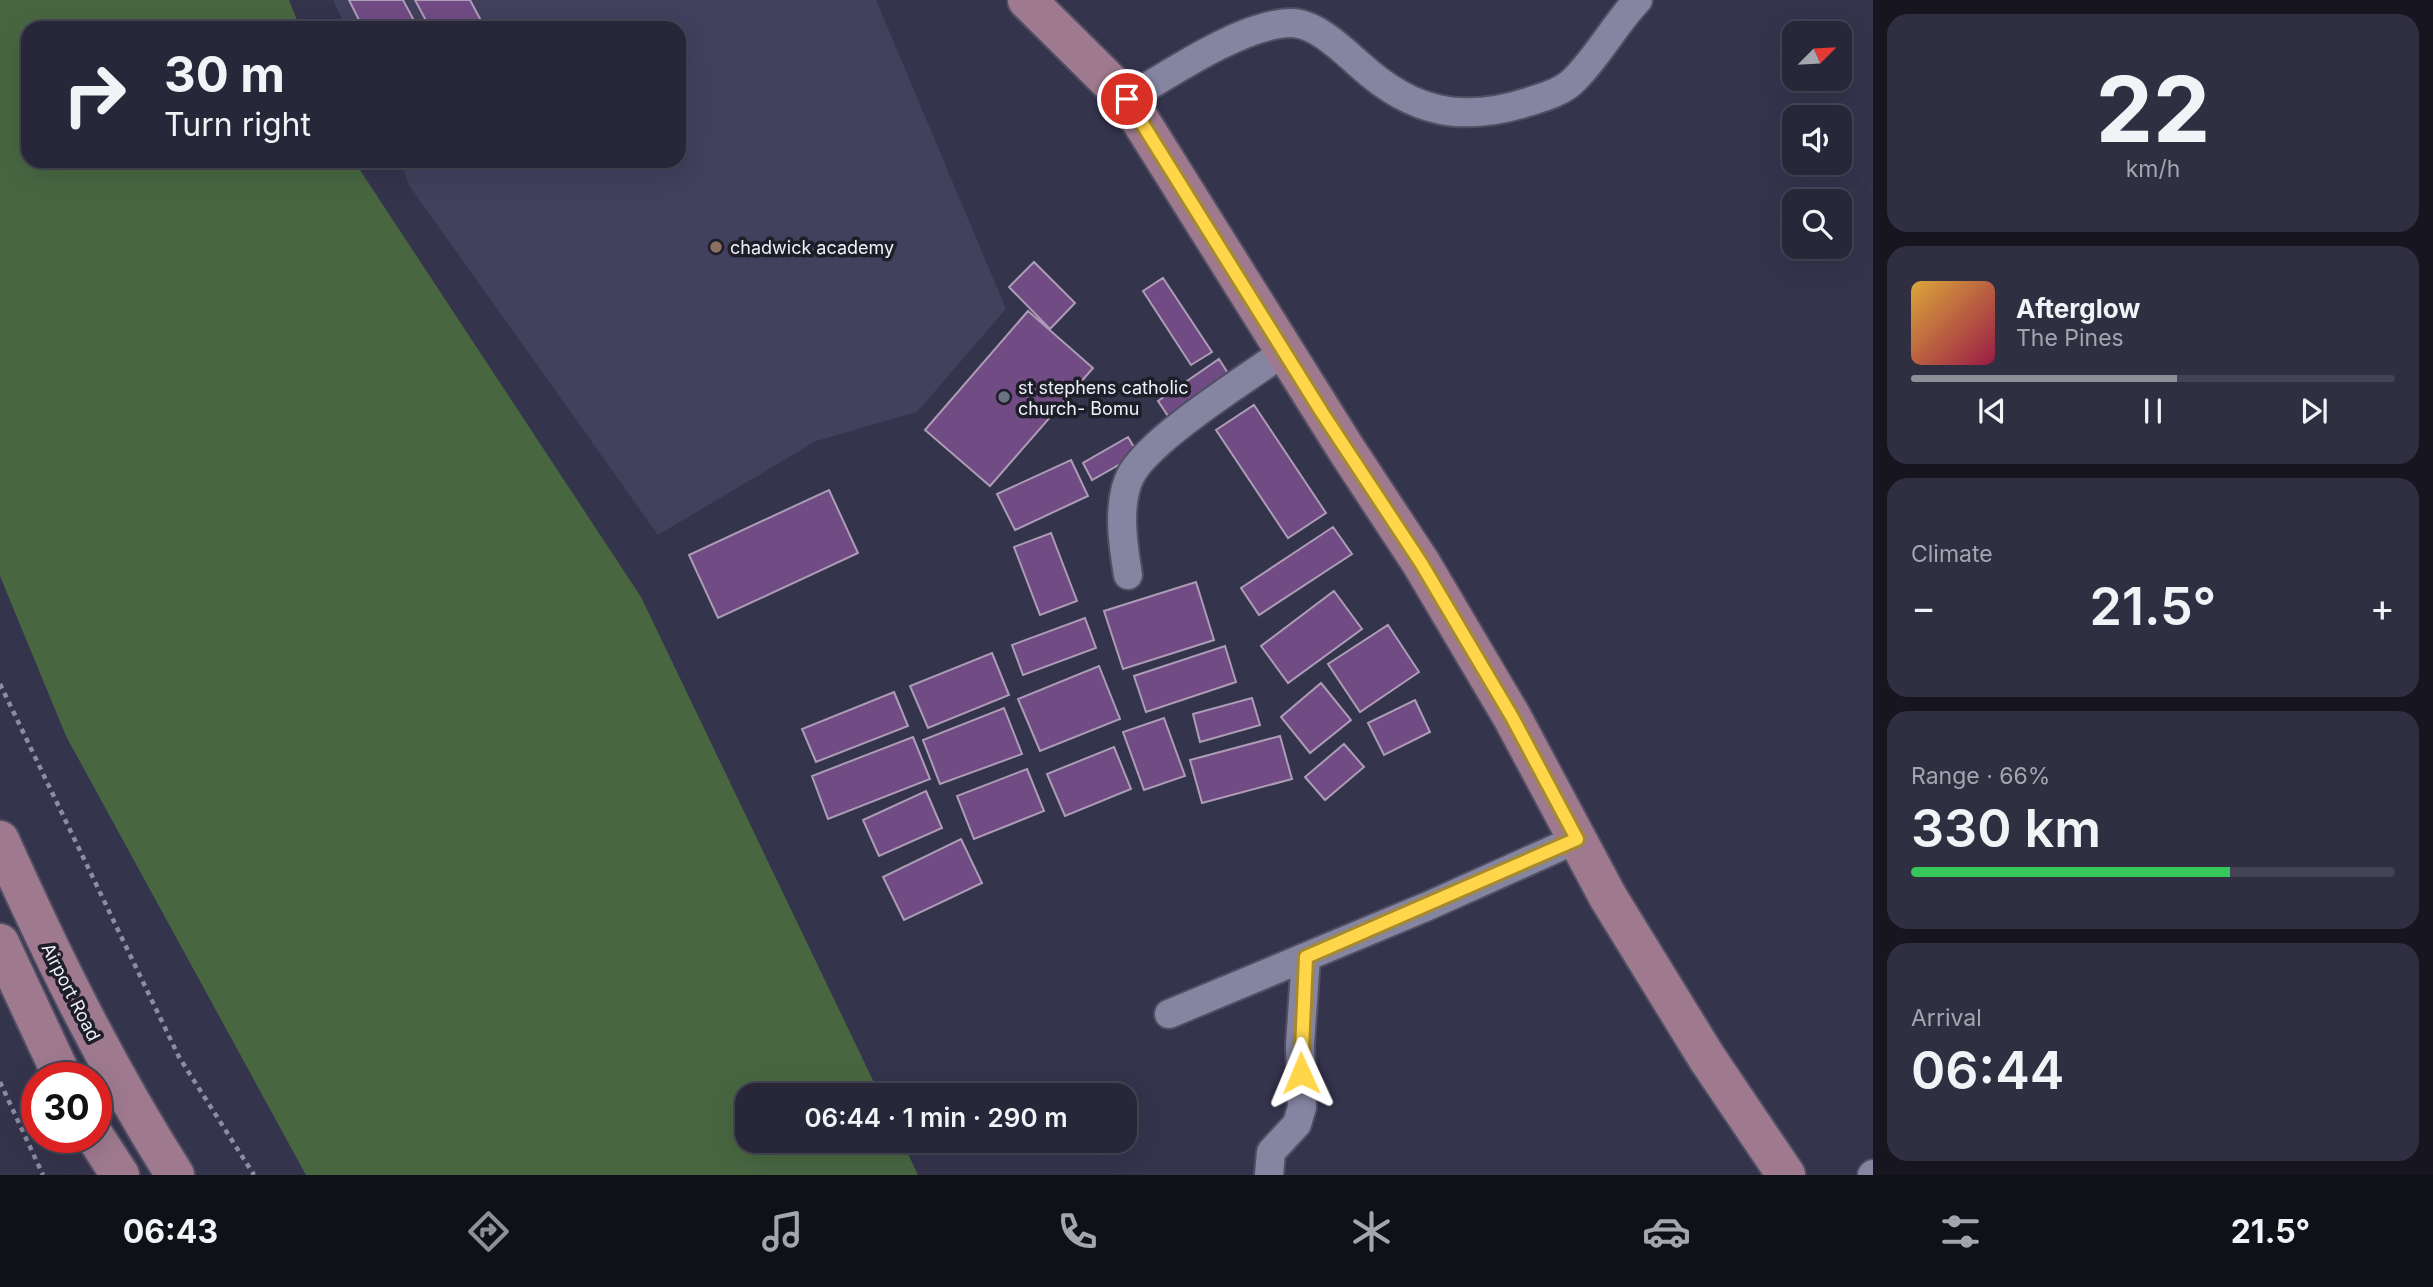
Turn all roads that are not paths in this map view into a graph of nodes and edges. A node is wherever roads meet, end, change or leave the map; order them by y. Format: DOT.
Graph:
graph roads {
  1 [pos="1027,0"];
  2 [pos="1638,0"];
  3 [pos="1295,11"];
  4 [pos="1127,99"];
  5 [pos="1284,352"];
  6 [pos="1128,575"];
  7 [pos="1577,839"];
  8 [pos="0,840"];
  9 [pos="0,943"];
  10 [pos="1306,957"];
  11 [pos="1168,1014"];
  12 [pos="56,1062"];
  13 [pos="106,1153"];
  14 [pos="120,1175"];
  15 [pos="175,1175"];
  16 [pos="1269,1175"];
  17 [pos="1786,1175"];
  1 -- 4 [label="street"];
  2 -- 3 [label="street"];
  3 -- 4 [label="street"];
  4 -- 5 [label="street"];
  5 -- 6 [label="street"];
  5 -- 7 [label="street"];
  7 -- 10 [label="street"];
  7 -- 17 [label="street"];
  8 -- 15 [label="street, Airport Road"];
  9 -- 12 [label="street"];
  10 -- 11 [label="street"];
  10 -- 16 [label="street"];
  13 -- 14 [label="street"];
}
